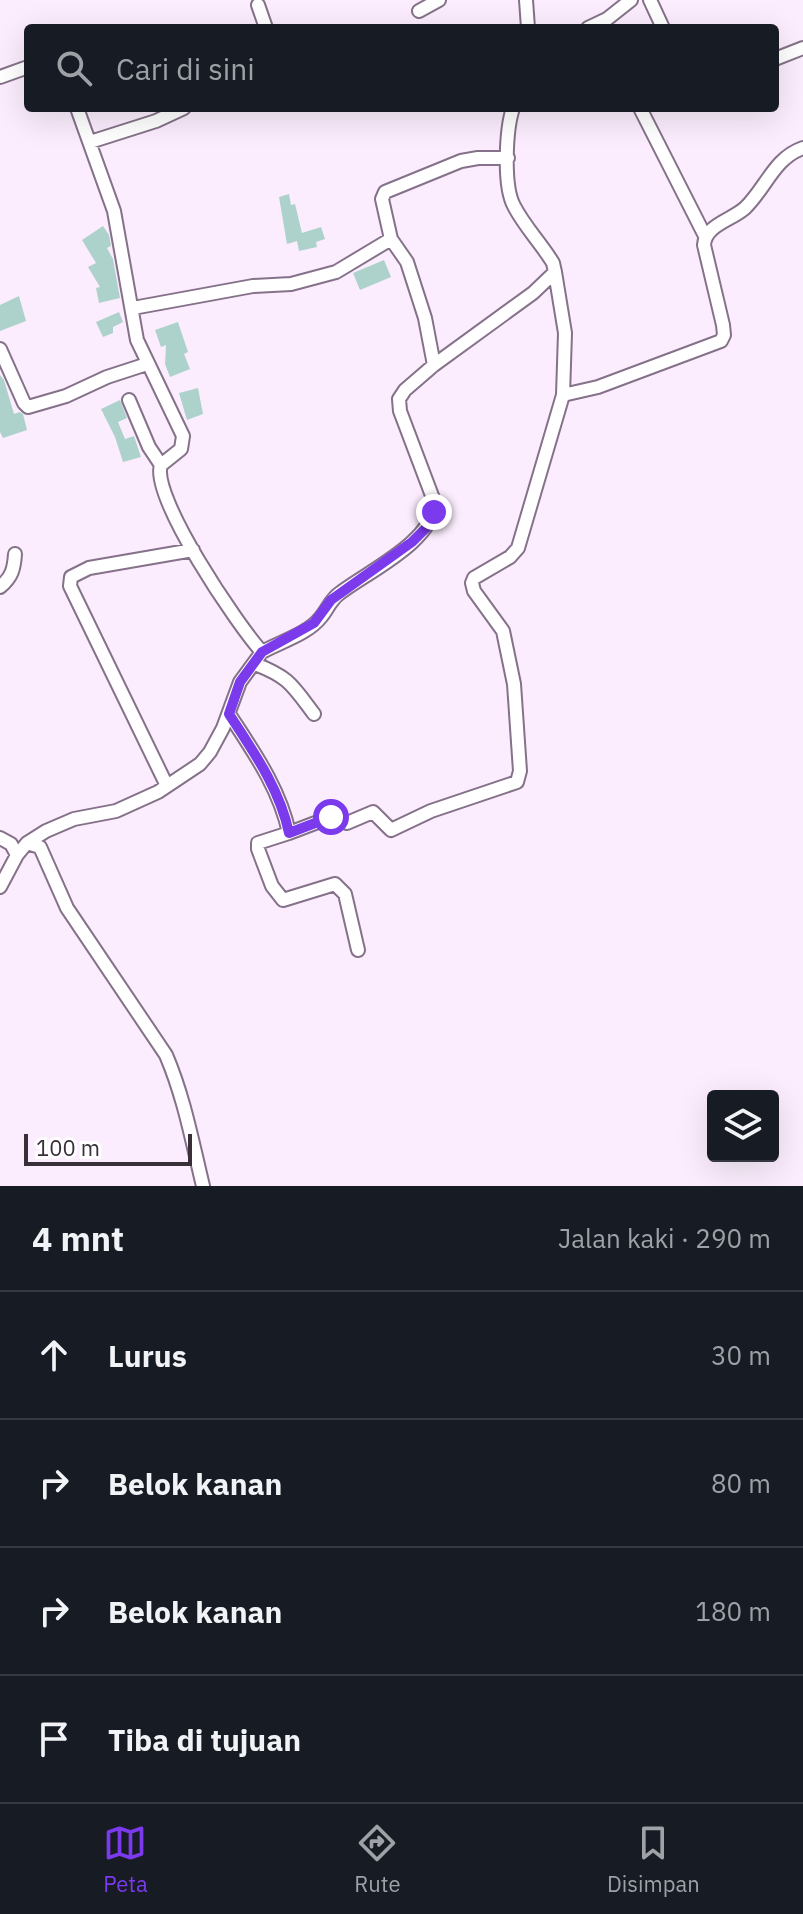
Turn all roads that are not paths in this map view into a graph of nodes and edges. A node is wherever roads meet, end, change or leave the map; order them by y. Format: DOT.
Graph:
graph roads {
  1 [pos="439,0"];
  2 [pos="526,0"];
  3 [pos="631,0"];
  4 [pos="650,0"];
  5 [pos="258,5"];
  6 [pos="419,11"];
  7 [pos="265,24"];
  8 [pos="528,24"];
  9 [pos="596,24"];
  10 [pos="661,24"];
  11 [pos="803,48"];
  12 [pos="779,57"];
  13 [pos="24,68"];
  14 [pos="0,77"];
  15 [pos="79,112"];
  16 [pos="175,112"];
  17 [pos="513,112"];
  18 [pos="642,112"];
  19 [pos="90,142"];
  20 [pos="803,148"];
  21 [pos="508,158"];
  22 [pos="705,236"];
  23 [pos="391,239"];
  24 [pos="555,272"];
  25 [pos="133,308"];
  26 [pos="0,349"];
  27 [pos="147,364"];
  28 [pos="434,365"];
  29 [pos="563,395"];
  30 [pos="129,400"];
  31 [pos="161,465"];
  32 [pos="193,550"];
  33 [pos="15,554"];
  34 [pos="0,587"];
  35 [pos="262,652"];
  36 [pos="255,664"];
  37 [pos="229,714"];
  38 [pos="314,714"];
  39 [pos="167,786"];
  40 [pos="289,833"];
  41 [pos="0,838"];
  42 [pos="27,843"];
  43 [pos="17,855"];
  44 [pos="0,887"];
  45 [pos="358,950"];
  46 [pos="203,1186"];
  1 -- 6 [label="street"];
  2 -- 8 [label="street"];
  3 -- 9 [label="street"];
  4 -- 10 [label="street"];
  5 -- 7 [label="street"];
  11 -- 12 [label="street"];
  13 -- 14 [label="street"];
  15 -- 19 [label="street"];
  16 -- 19 [label="street"];
  17 -- 21 [label="street"];
  18 -- 22 [label="street"];
  19 -- 25 [label="street"];
  20 -- 22 [label="street"];
  21 -- 23 [label="street"];
  21 -- 24 [label="street"];
  22 -- 29 [label="street"];
  23 -- 25 [label="street"];
  23 -- 28 [label="street"];
  24 -- 28 [label="street"];
  24 -- 29 [label="street"];
  25 -- 27 [label="street"];
  26 -- 27 [label="street"];
  27 -- 31 [label="street"];
  28 -- 35 [label="street"];
  29 -- 40 [label="street"];
  30 -- 31 [label="street"];
  31 -- 32 [label="street"];
  32 -- 35 [label="street"];
  32 -- 39 [label="street"];
  33 -- 34 [label="street"];
  35 -- 36 [label="street"];
  36 -- 37 [label="street"];
  36 -- 38 [label="street"];
  37 -- 39 [label="street"];
  37 -- 40 [label="street"];
  39 -- 42 [label="street"];
  40 -- 45 [label="street"];
  41 -- 43 [label="street"];
  42 -- 43 [label="street"];
  42 -- 46 [label="street"];
  43 -- 44 [label="street"];
}
